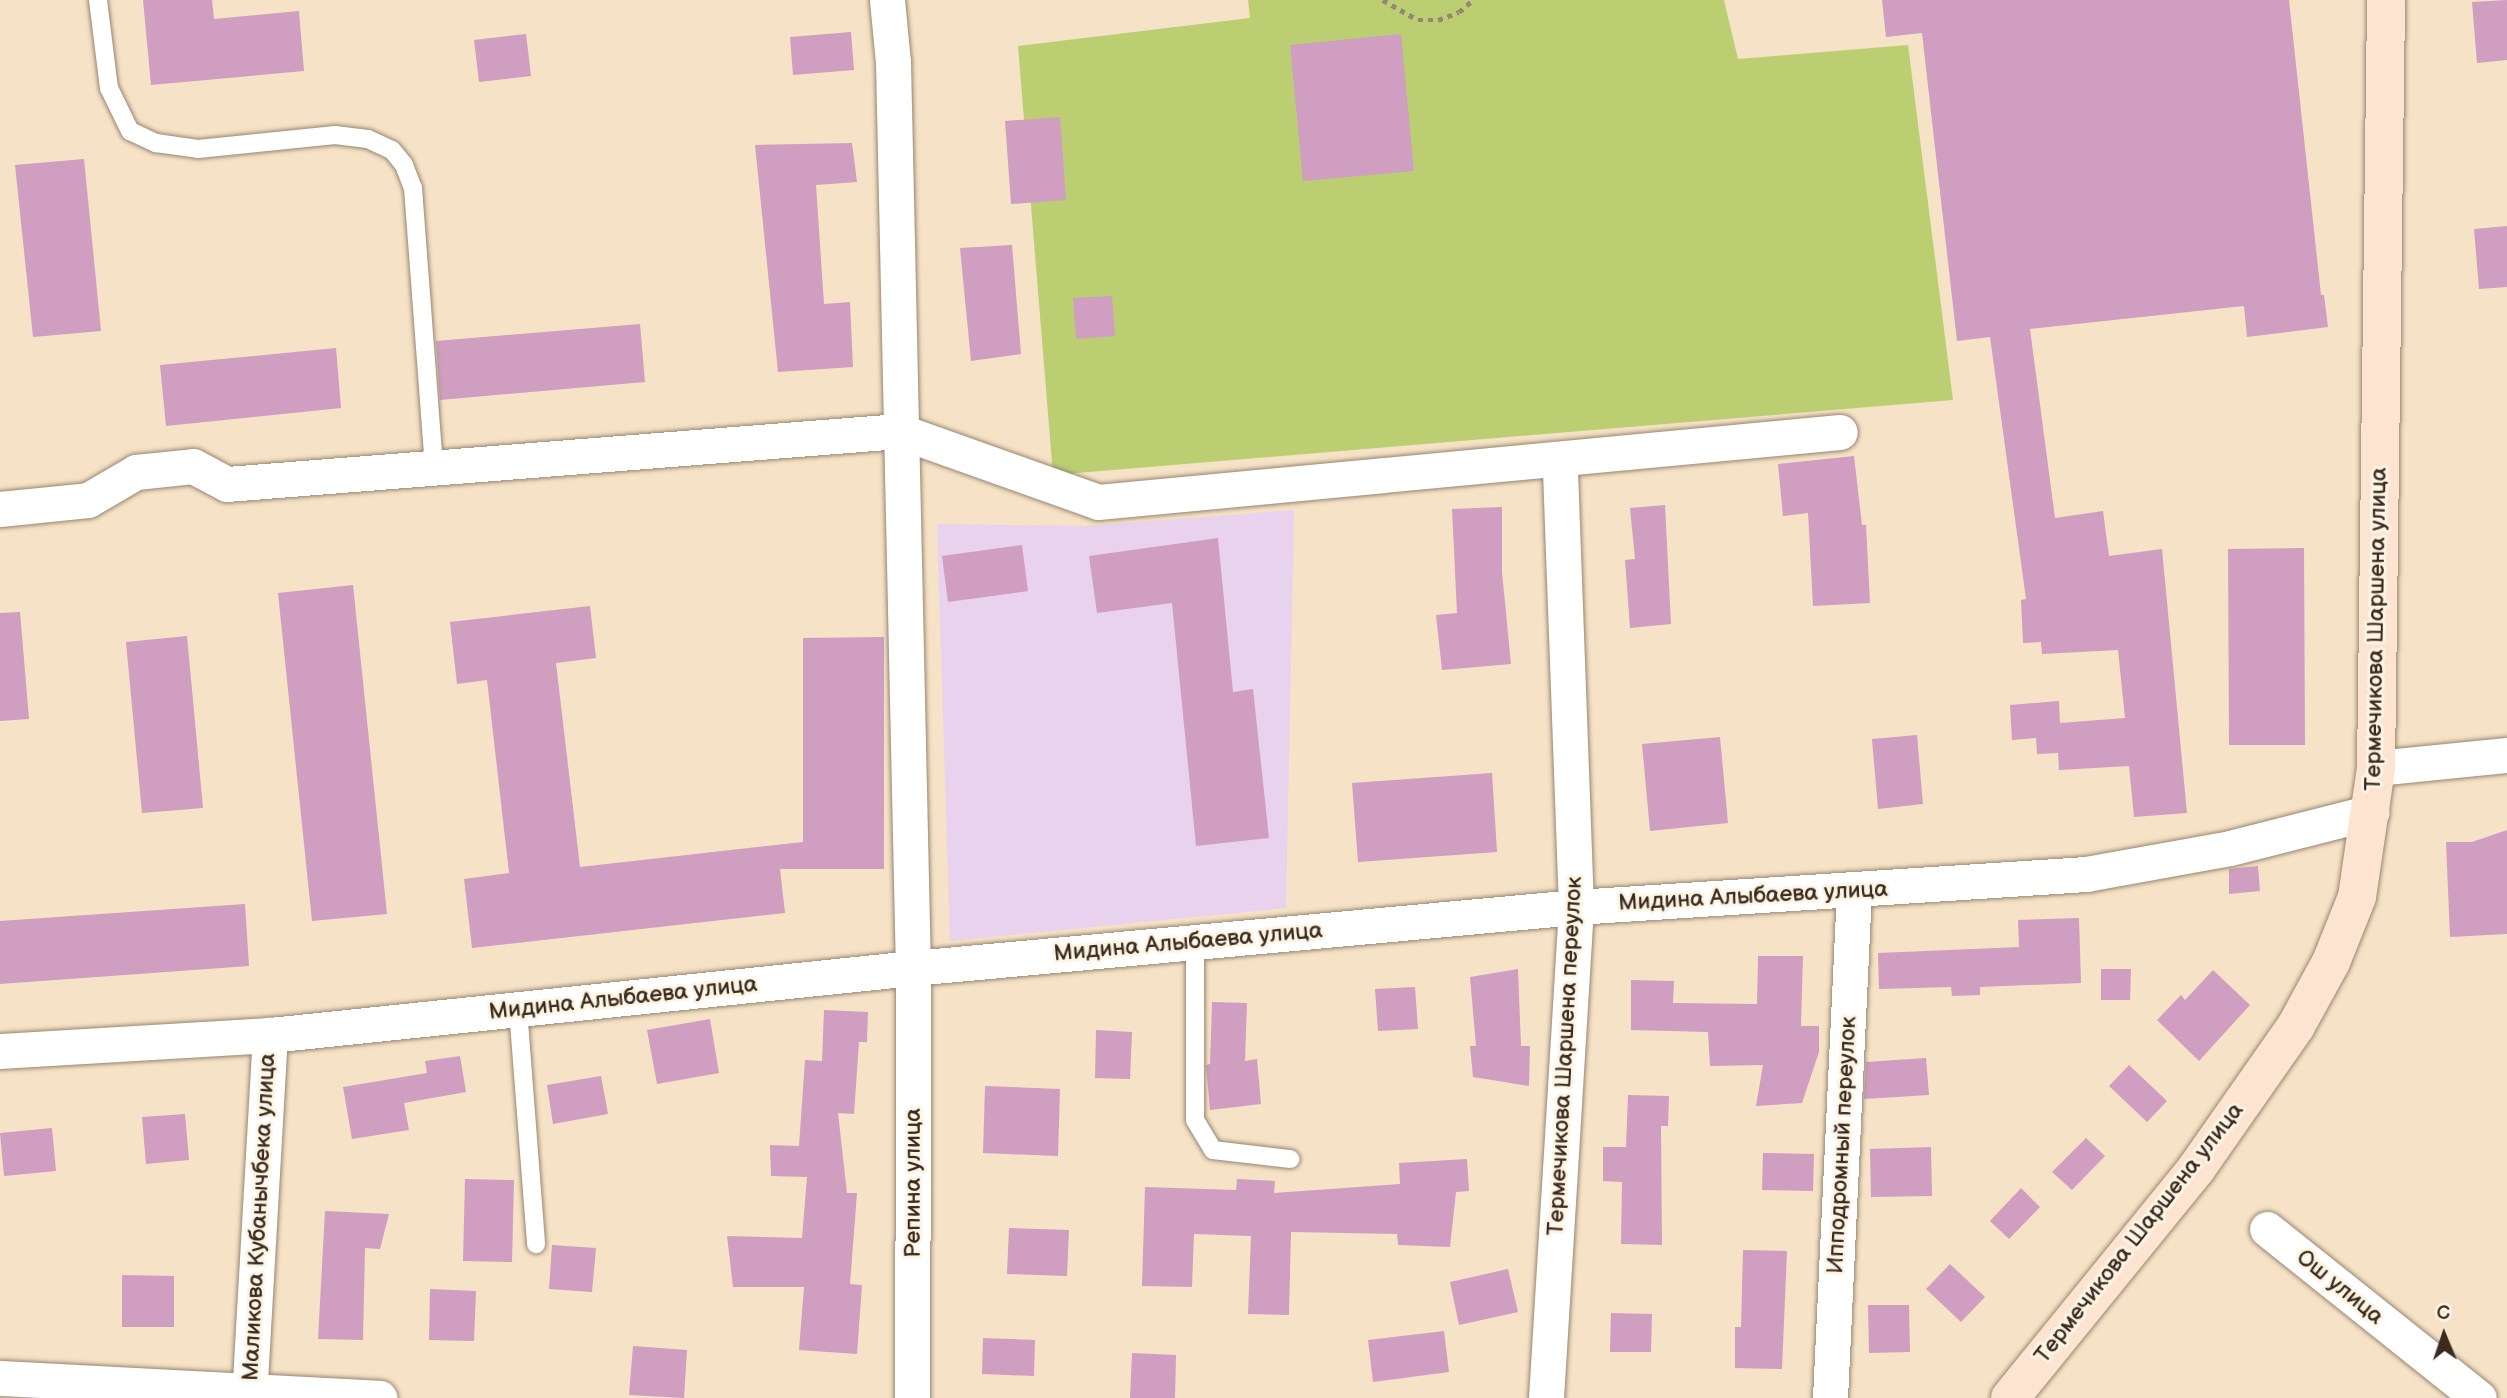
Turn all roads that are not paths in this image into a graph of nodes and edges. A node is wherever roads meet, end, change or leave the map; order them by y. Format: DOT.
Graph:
graph roads {
  1 [pos="98,0"];
  2 [pos="887,0"];
  3 [pos="2386,0"];
  4 [pos="899,431"];
  5 [pos="1840,432"];
  6 [pos="1560,461"];
  7 [pos="435,467"];
  8 [pos="0,509"];
  9 [pos="2507,755"];
  10 [pos="2376,768"];
  11 [pos="2371,812"];
  12 [pos="1854,891"];
  13 [pos="1576,907"];
  14 [pos="1195,942"];
  15 [pos="914,968"];
  16 [pos="518,1009"];
  17 [pos="270,1035"];
  18 [pos="0,1051"];
  19 [pos="1290,1159"];
  20 [pos="2267,1228"];
  21 [pos="536,1244"];
  22 [pos="0,1378"];
  23 [pos="249,1395"];
  24 [pos="379,1398"];
  25 [pos="912,1398"];
  26 [pos="1546,1398"];
  27 [pos="1830,1398"];
  28 [pos="2010,1398"];
  29 [pos="2479,1398"];
  1 -- 7 [label="lane"];
  2 -- 4 [label="street, Репина улица"];
  3 -- 10 [label="street, Термечикова Шаршена улица"];
  4 -- 6 [label="street"];
  4 -- 7 [label="street"];
  4 -- 15 [label="street, Репина улица"];
  5 -- 6 [label="street"];
  6 -- 13 [label="street, Термечикова Шаршена переулок"];
  7 -- 8 [label="street"];
  9 -- 10 [label="street"];
  10 -- 11 [label="street, Термечикова Шаршена улица"];
  11 -- 12 [label="street, Мидина Алыбаева улица"];
  11 -- 28 [label="street, Термечикова Шаршена улица"];
  12 -- 13 [label="street, Мидина Алыбаева улица"];
  12 -- 27 [label="street, Ипподромный переулок"];
  13 -- 14 [label="street, Мидина Алыбаева улица"];
  13 -- 26 [label="street, Термечикова Шаршена переулок"];
  14 -- 15 [label="street, Мидина Алыбаева улица"];
  14 -- 19 [label="lane"];
  15 -- 16 [label="street, Мидина Алыбаева улица"];
  15 -- 25 [label="street, Репина улица"];
  16 -- 17 [label="street, Мидина Алыбаева улица"];
  16 -- 21 [label="lane"];
  17 -- 18 [label="street, Мидина Алыбаева улица"];
  17 -- 23 [label="street, Маликова Кубанычбека улица"];
  20 -- 29 [label="street, Ош улица"];
  22 -- 23 [label="street"];
  23 -- 24 [label="street"];
}
